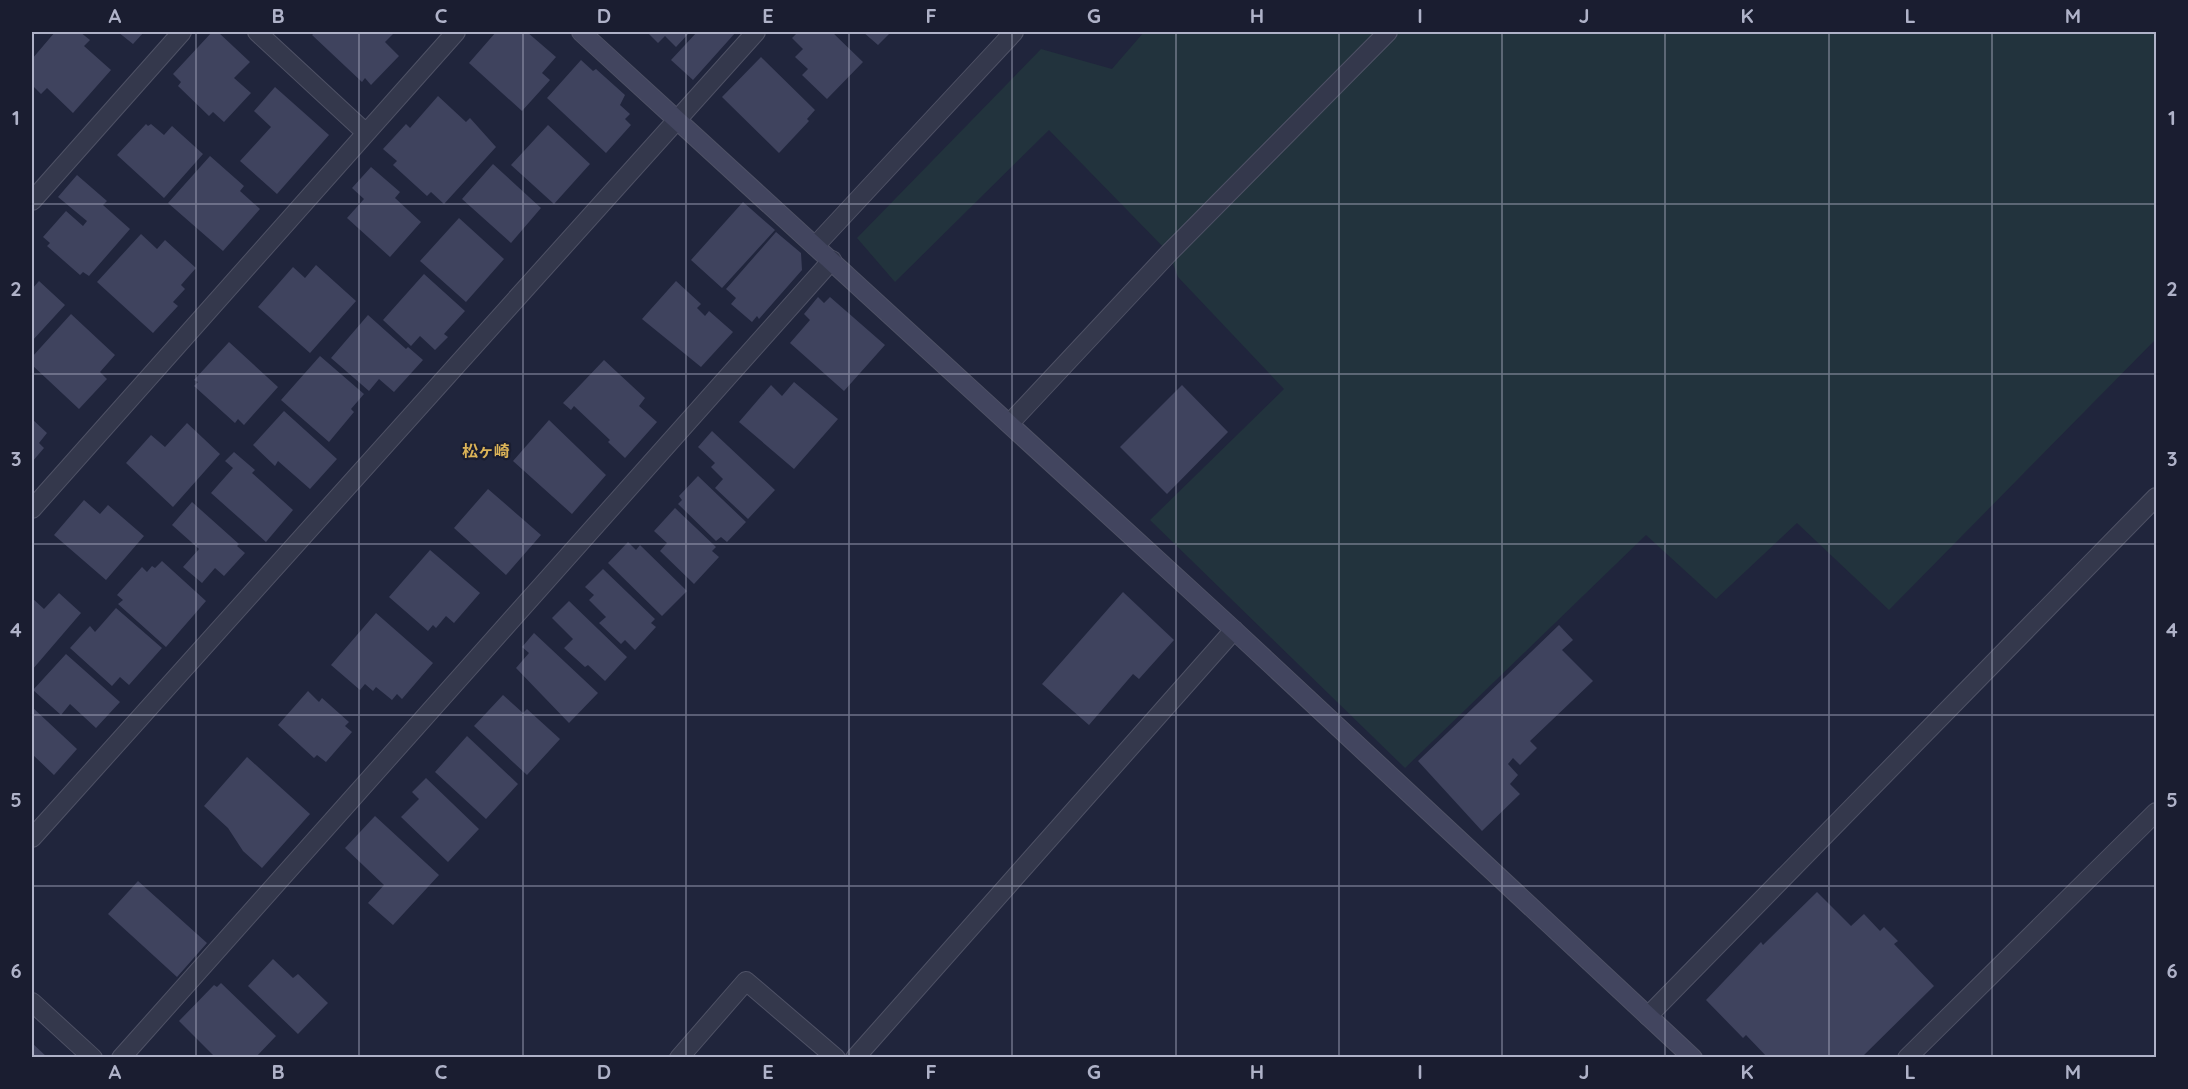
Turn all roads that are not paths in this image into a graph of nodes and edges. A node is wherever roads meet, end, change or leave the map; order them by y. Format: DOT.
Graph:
graph roads {
  1 [pos="182,32"];
  2 [pos="257,32"];
  3 [pos="456,32"];
  4 [pos="581,32"];
  5 [pos="756,32"];
  6 [pos="1014,32"];
  7 [pos="1388,32"];
  8 [pos="677,118"];
  9 [pos="365,132"];
  10 [pos="32,201"];
  11 [pos="815,246"];
  12 [pos="832,260"];
  13 [pos="1010,423"];
  14 [pos="2157,497"];
  15 [pos="32,509"];
  16 [pos="1234,630"];
  17 [pos="2157,813"];
  18 [pos="32,838"];
  19 [pos="32,1002"];
  20 [pos="1648,1016"];
  21 [pos="93,1058"];
  22 [pos="121,1058"];
  23 [pos="679,1058"];
  24 [pos="836,1058"];
  25 [pos="855,1058"];
  26 [pos="1693,1058"];
  27 [pos="1907,1058"];
  1 -- 10 [label="street"];
  2 -- 9 [label="street"];
  3 -- 9 [label="street"];
  4 -- 8 [label="street"];
  5 -- 8 [label="street"];
  6 -- 11 [label="street"];
  7 -- 13 [label="street"];
  8 -- 11 [label="street"];
  8 -- 18 [label="street"];
  9 -- 15 [label="street"];
  11 -- 12 [label="street"];
  12 -- 13 [label="street"];
  12 -- 22 [label="street"];
  13 -- 16 [label="street"];
  14 -- 20 [label="street"];
  16 -- 20 [label="street"];
  16 -- 25 [label="street"];
  17 -- 27 [label="street"];
  19 -- 21 [label="street"];
  20 -- 26 [label="street"];
  23 -- 24 [label="street"];
}
